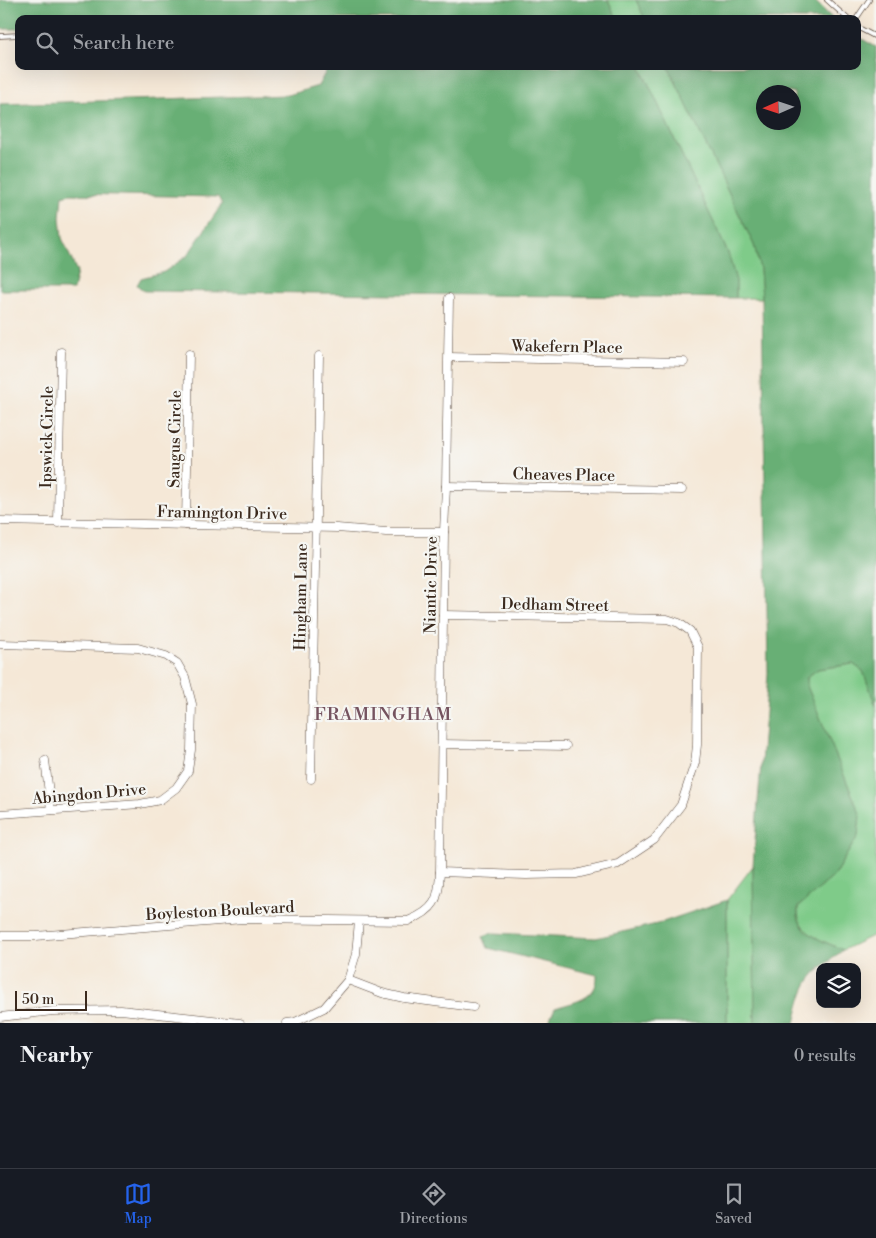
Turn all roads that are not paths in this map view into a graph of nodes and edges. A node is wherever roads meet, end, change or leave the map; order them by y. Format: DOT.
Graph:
graph roads {
  1 [pos="827,0"];
  2 [pos="869,0"];
  3 [pos="844,15"];
  4 [pos="859,15"];
  5 [pos="861,28"];
  6 [pos="0,36"];
  7 [pos="15,36"];
  8 [pos="876,37"];
  9 [pos="449,298"];
  10 [pos="61,352"];
  11 [pos="190,354"];
  12 [pos="319,356"];
  13 [pos="449,357"];
  14 [pos="684,362"];
  15 [pos="446,486"];
  16 [pos="682,490"];
  17 [pos="0,521"];
  18 [pos="58,522"];
  19 [pos="186,525"];
  20 [pos="315,528"];
  21 [pos="444,532"];
  22 [pos="443,615"];
  23 [pos="0,644"];
  24 [pos="442,744"];
  25 [pos="566,746"];
  26 [pos="46,760"];
  27 [pos="311,779"];
  28 [pos="51,810"];
  29 [pos="0,814"];
  30 [pos="440,872"];
  31 [pos="360,921"];
  32 [pos="0,936"];
  33 [pos="348,980"];
  34 [pos="473,1007"];
  35 [pos="0,1017"];
  36 [pos="240,1023"];
  37 [pos="287,1023"];
  1 -- 3 [label="lane"];
  2 -- 4 [label="lane"];
  5 -- 8 [label="lane"];
  6 -- 7 [label="lane"];
  9 -- 13 [label="street, Niantic Drive"];
  10 -- 18 [label="street, Ipswick Circle"];
  11 -- 19 [label="street, Saugus Circle"];
  12 -- 20 [label="street, Hingham Lane"];
  13 -- 14 [label="street, Wakefern Place"];
  13 -- 15 [label="street, Niantic Drive"];
  15 -- 16 [label="street, Cheaves Place"];
  15 -- 21 [label="street, Niantic Drive"];
  17 -- 18 [label="street, Framington Drive"];
  18 -- 19 [label="street, Framington Drive"];
  19 -- 20 [label="street, Framington Drive"];
  20 -- 21 [label="street, Framington Drive"];
  20 -- 27 [label="street, Hingham Lane"];
  21 -- 22 [label="street, Niantic Drive"];
  22 -- 24 [label="street, Niantic Drive"];
  22 -- 30 [label="street, Dedham Street"];
  23 -- 28 [label="street, Abingdon Drive"];
  24 -- 25 [label="street"];
  24 -- 30 [label="street, Niantic Drive"];
  26 -- 28 [label="street"];
  28 -- 29 [label="street, Abingdon Drive"];
  30 -- 31 [label="street, Boyleston Boulevard"];
  31 -- 32 [label="street, Boyleston Boulevard"];
  31 -- 33 [label="street"];
  33 -- 34 [label="street"];
  33 -- 37 [label="street"];
  35 -- 36 [label="street"];
}
